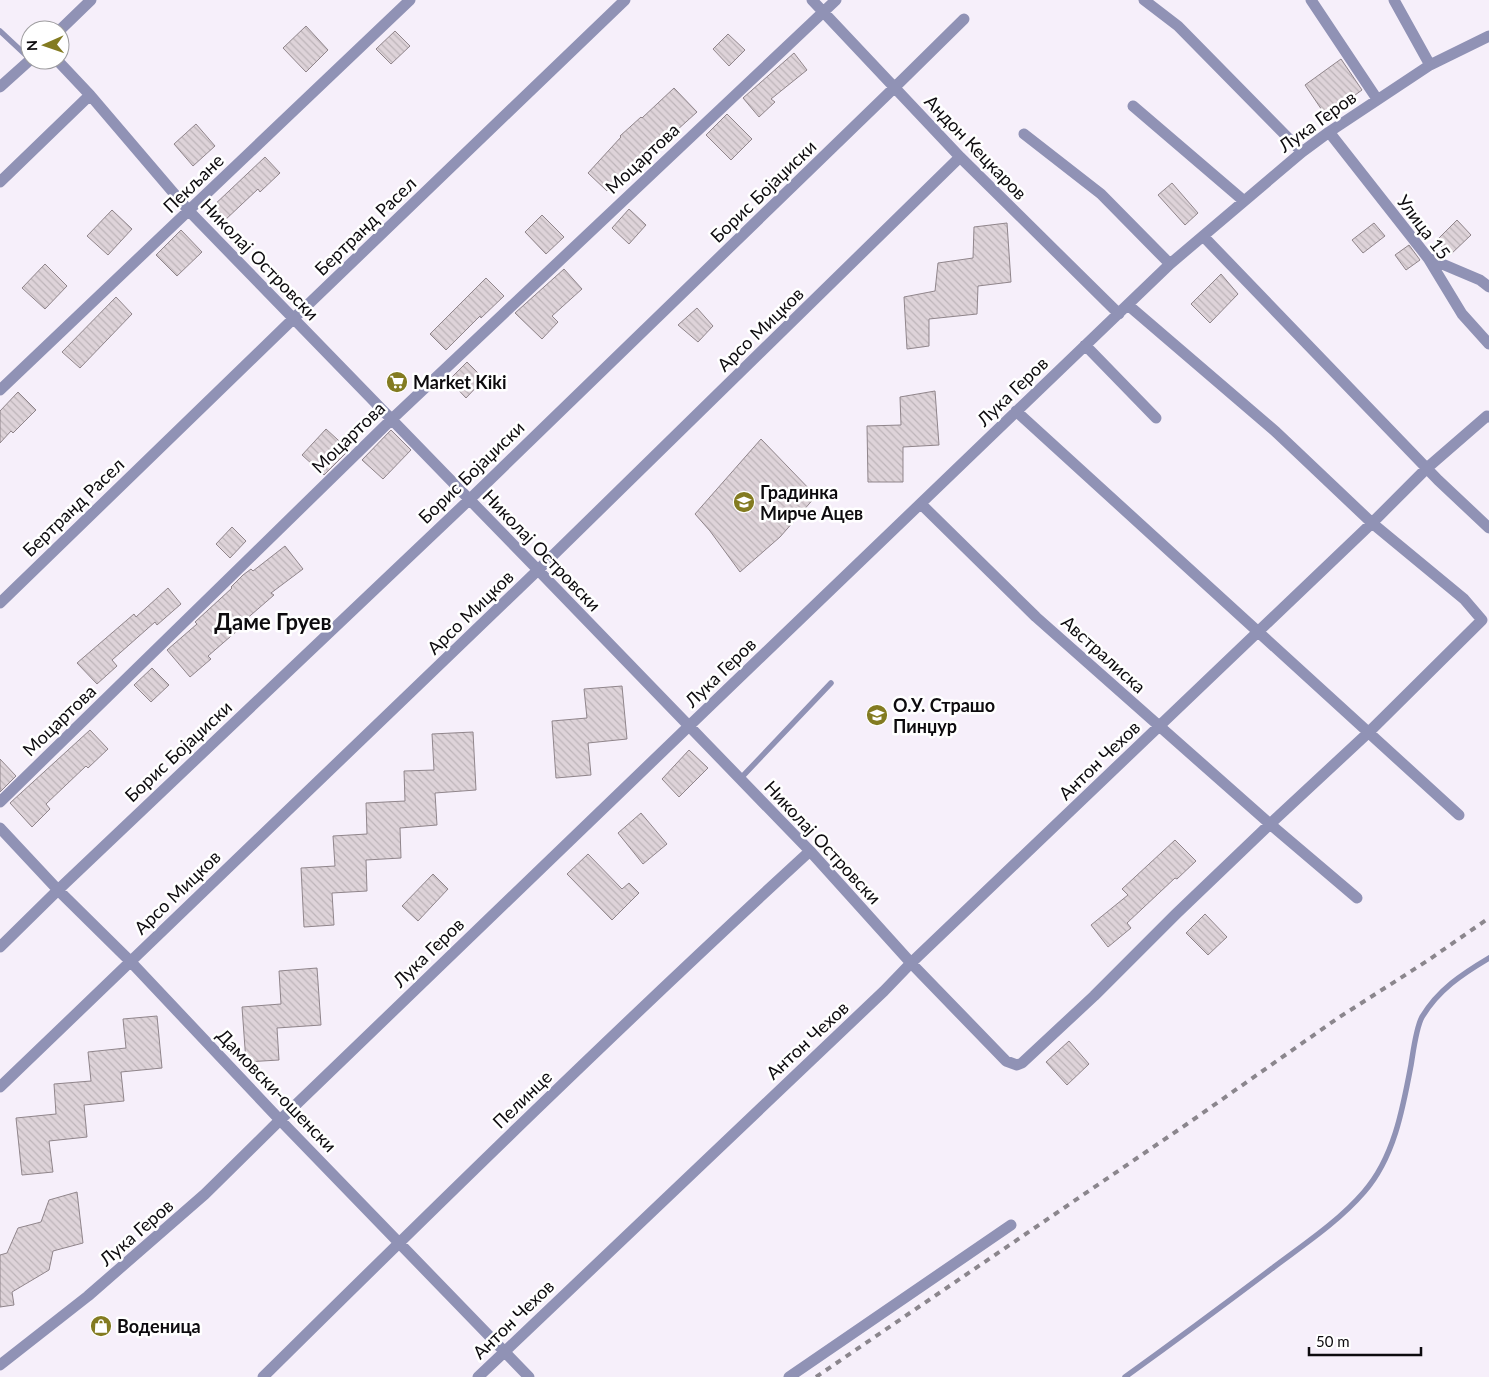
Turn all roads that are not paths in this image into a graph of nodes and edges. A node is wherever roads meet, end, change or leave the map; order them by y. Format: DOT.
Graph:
graph roads {
  1 [pos="91,0"];
  2 [pos="410,0"];
  3 [pos="625,0"];
  4 [pos="812,0"];
  5 [pos="836,0"];
  6 [pos="1144,0"];
  7 [pos="1311,0"];
  8 [pos="1394,0"];
  9 [pos="823,12"];
  10 [pos="964,19"];
  11 [pos="70,20"];
  12 [pos="0,31"];
  13 [pos="1489,36"];
  14 [pos="20,50"];
  15 [pos="1430,65"];
  16 [pos="20,68"];
  17 [pos="66,70"];
  18 [pos="0,87"];
  19 [pos="895,87"];
  20 [pos="90,95"];
  21 [pos="1377,99"];
  22 [pos="1133,106"];
  23 [pos="1328,132"];
  24 [pos="1024,134"];
  25 [pos="1302,152"];
  26 [pos="960,157"];
  27 [pos="0,182"];
  28 [pos="1244,201"];
  29 [pos="189,211"];
  30 [pos="1203,236"];
  31 [pos="1428,258"];
  32 [pos="1170,264"];
  33 [pos="1489,287"];
  34 [pos="1128,305"];
  35 [pos="1119,314"];
  36 [pos="293,319"];
  37 [pos="1489,344"];
  38 [pos="1085,345"];
  39 [pos="0,390"];
  40 [pos="1016,411"];
  41 [pos="1489,416"];
  42 [pos="1156,418"];
  43 [pos="392,419"];
  44 [pos="1427,468"];
  45 [pos="469,500"];
  46 [pos="921,504"];
  47 [pos="1372,523"];
  48 [pos="1489,528"];
  49 [pos="538,570"];
  50 [pos="0,603"];
  51 [pos="1485,616"];
  52 [pos="1257,631"];
  53 [pos="831,683"];
  54 [pos="689,726"];
  55 [pos="1159,727"];
  56 [pos="1369,732"];
  57 [pos="740,779"];
  58 [pos="0,802"];
  59 [pos="1459,815"];
  60 [pos="1270,824"];
  61 [pos="0,828"];
  62 [pos="810,851"];
  63 [pos="58,890"];
  64 [pos="1357,898"];
  65 [pos="0,946"];
  66 [pos="1489,958"];
  67 [pos="130,961"];
  68 [pos="912,963"];
  69 [pos="0,1087"];
  70 [pos="280,1120"];
  71 [pos="1012,1225"];
  72 [pos="400,1242"];
  73 [pos="504,1352"];
  74 [pos="0,1365"];
  75 [pos="263,1377"];
  76 [pos="478,1377"];
  77 [pos="529,1377"];
  78 [pos="789,1377"];
  79 [pos="1125,1377"];
  1 -- 11 [label="street"];
  2 -- 29 [label="street, Пекљане"];
  3 -- 36 [label="street, Бертранд Расел"];
  4 -- 9 [label="street, Андон Кецкаров"];
  5 -- 9 [label="street, Моцартова"];
  6 -- 25 [label="street"];
  7 -- 21 [label="street"];
  8 -- 15 [label="street"];
  9 -- 19 [label="street, Андон Кецкаров"];
  9 -- 43 [label="street, Моцартова"];
  10 -- 19 [label="street, Борис Бојаџиски"];
  12 -- 14 [label="lane"];
  13 -- 15 [label="street, Лука Геров"];
  15 -- 21 [label="street, Лука Геров"];
  16 -- 18 [label="street"];
  17 -- 20 [label="street, Николај Островски"];
  19 -- 26 [label="street, Андон Кецкаров"];
  19 -- 45 [label="street, Борис Бојаџиски"];
  20 -- 27 [label="street"];
  20 -- 29 [label="street, Николај Островски"];
  21 -- 23 [label="street, Лука Геров"];
  22 -- 28 [label="street"];
  23 -- 25 [label="street, Лука Геров"];
  23 -- 31 [label="street, Улица 15"];
  24 -- 32 [label="street"];
  25 -- 28 [label="street, Лука Геров"];
  26 -- 35 [label="street, Андон Кецкаров"];
  26 -- 49 [label="street, Арсо Мицков"];
  28 -- 30 [label="street, Лука Геров"];
  29 -- 36 [label="street, Николај Островски"];
  29 -- 39 [label="street, Пекљане"];
  30 -- 32 [label="street, Лука Геров"];
  30 -- 44 [label="street"];
  31 -- 33 [label="street"];
  31 -- 37 [label="street, Улица 15"];
  32 -- 34 [label="street, Лука Геров"];
  34 -- 35 [label="street, Лука Геров"];
  34 -- 47 [label="street"];
  35 -- 38 [label="street, Лука Геров"];
  36 -- 43 [label="street, Николај Островски"];
  36 -- 50 [label="street, Бертранд Расел"];
  38 -- 40 [label="street, Лука Геров"];
  38 -- 42 [label="street"];
  40 -- 46 [label="street, Лука Геров"];
  40 -- 52 [label="street"];
  41 -- 44 [label="street, Антон Чехов"];
  43 -- 45 [label="street, Николај Островски"];
  43 -- 58 [label="street, Моцартова"];
  44 -- 47 [label="street, Антон Чехов"];
  44 -- 48 [label="street"];
  45 -- 49 [label="street, Николај Островски"];
  45 -- 63 [label="street, Борис Бојаџиски"];
  46 -- 54 [label="street, Лука Геров"];
  46 -- 55 [label="street, Австралиска"];
  47 -- 51 [label="street"];
  47 -- 52 [label="street, Антон Чехов"];
  49 -- 54 [label="street, Николај Островски"];
  49 -- 67 [label="street, Арсо Мицков"];
  51 -- 56 [label="street"];
  52 -- 55 [label="street, Антон Чехов"];
  52 -- 56 [label="street"];
  53 -- 57 [label="lane"];
  54 -- 57 [label="street, Николај Островски"];
  54 -- 70 [label="street, Лука Геров"];
  55 -- 60 [label="street, Австралиска"];
  55 -- 68 [label="street, Антон Чехов"];
  56 -- 59 [label="street"];
  56 -- 60 [label="street"];
  57 -- 62 [label="street, Николај Островски"];
  60 -- 64 [label="street, Австралиска"];
  60 -- 68 [label="street, Николај Островски"];
  61 -- 63 [label="street, Дамовски-ошенски"];
  62 -- 68 [label="street, Николај Островски"];
  62 -- 72 [label="street, Пелинце"];
  63 -- 65 [label="street, Борис Бојаџиски"];
  63 -- 67 [label="street, Дамовски-ошенски"];
  66 -- 79 [label="lane"];
  67 -- 69 [label="street, Арсо Мицков"];
  67 -- 70 [label="street, Дамовски-ошенски"];
  68 -- 73 [label="street, Антон Чехов"];
  70 -- 72 [label="street, Дамовски-ошенски"];
  70 -- 74 [label="street, Лука Геров"];
  71 -- 78 [label="street"];
  72 -- 73 [label="street, Дамовски-ошенски"];
  72 -- 75 [label="street, Пелинце"];
  73 -- 76 [label="street, Антон Чехов"];
  73 -- 77 [label="street, Дамовски-ошенски"];
}
